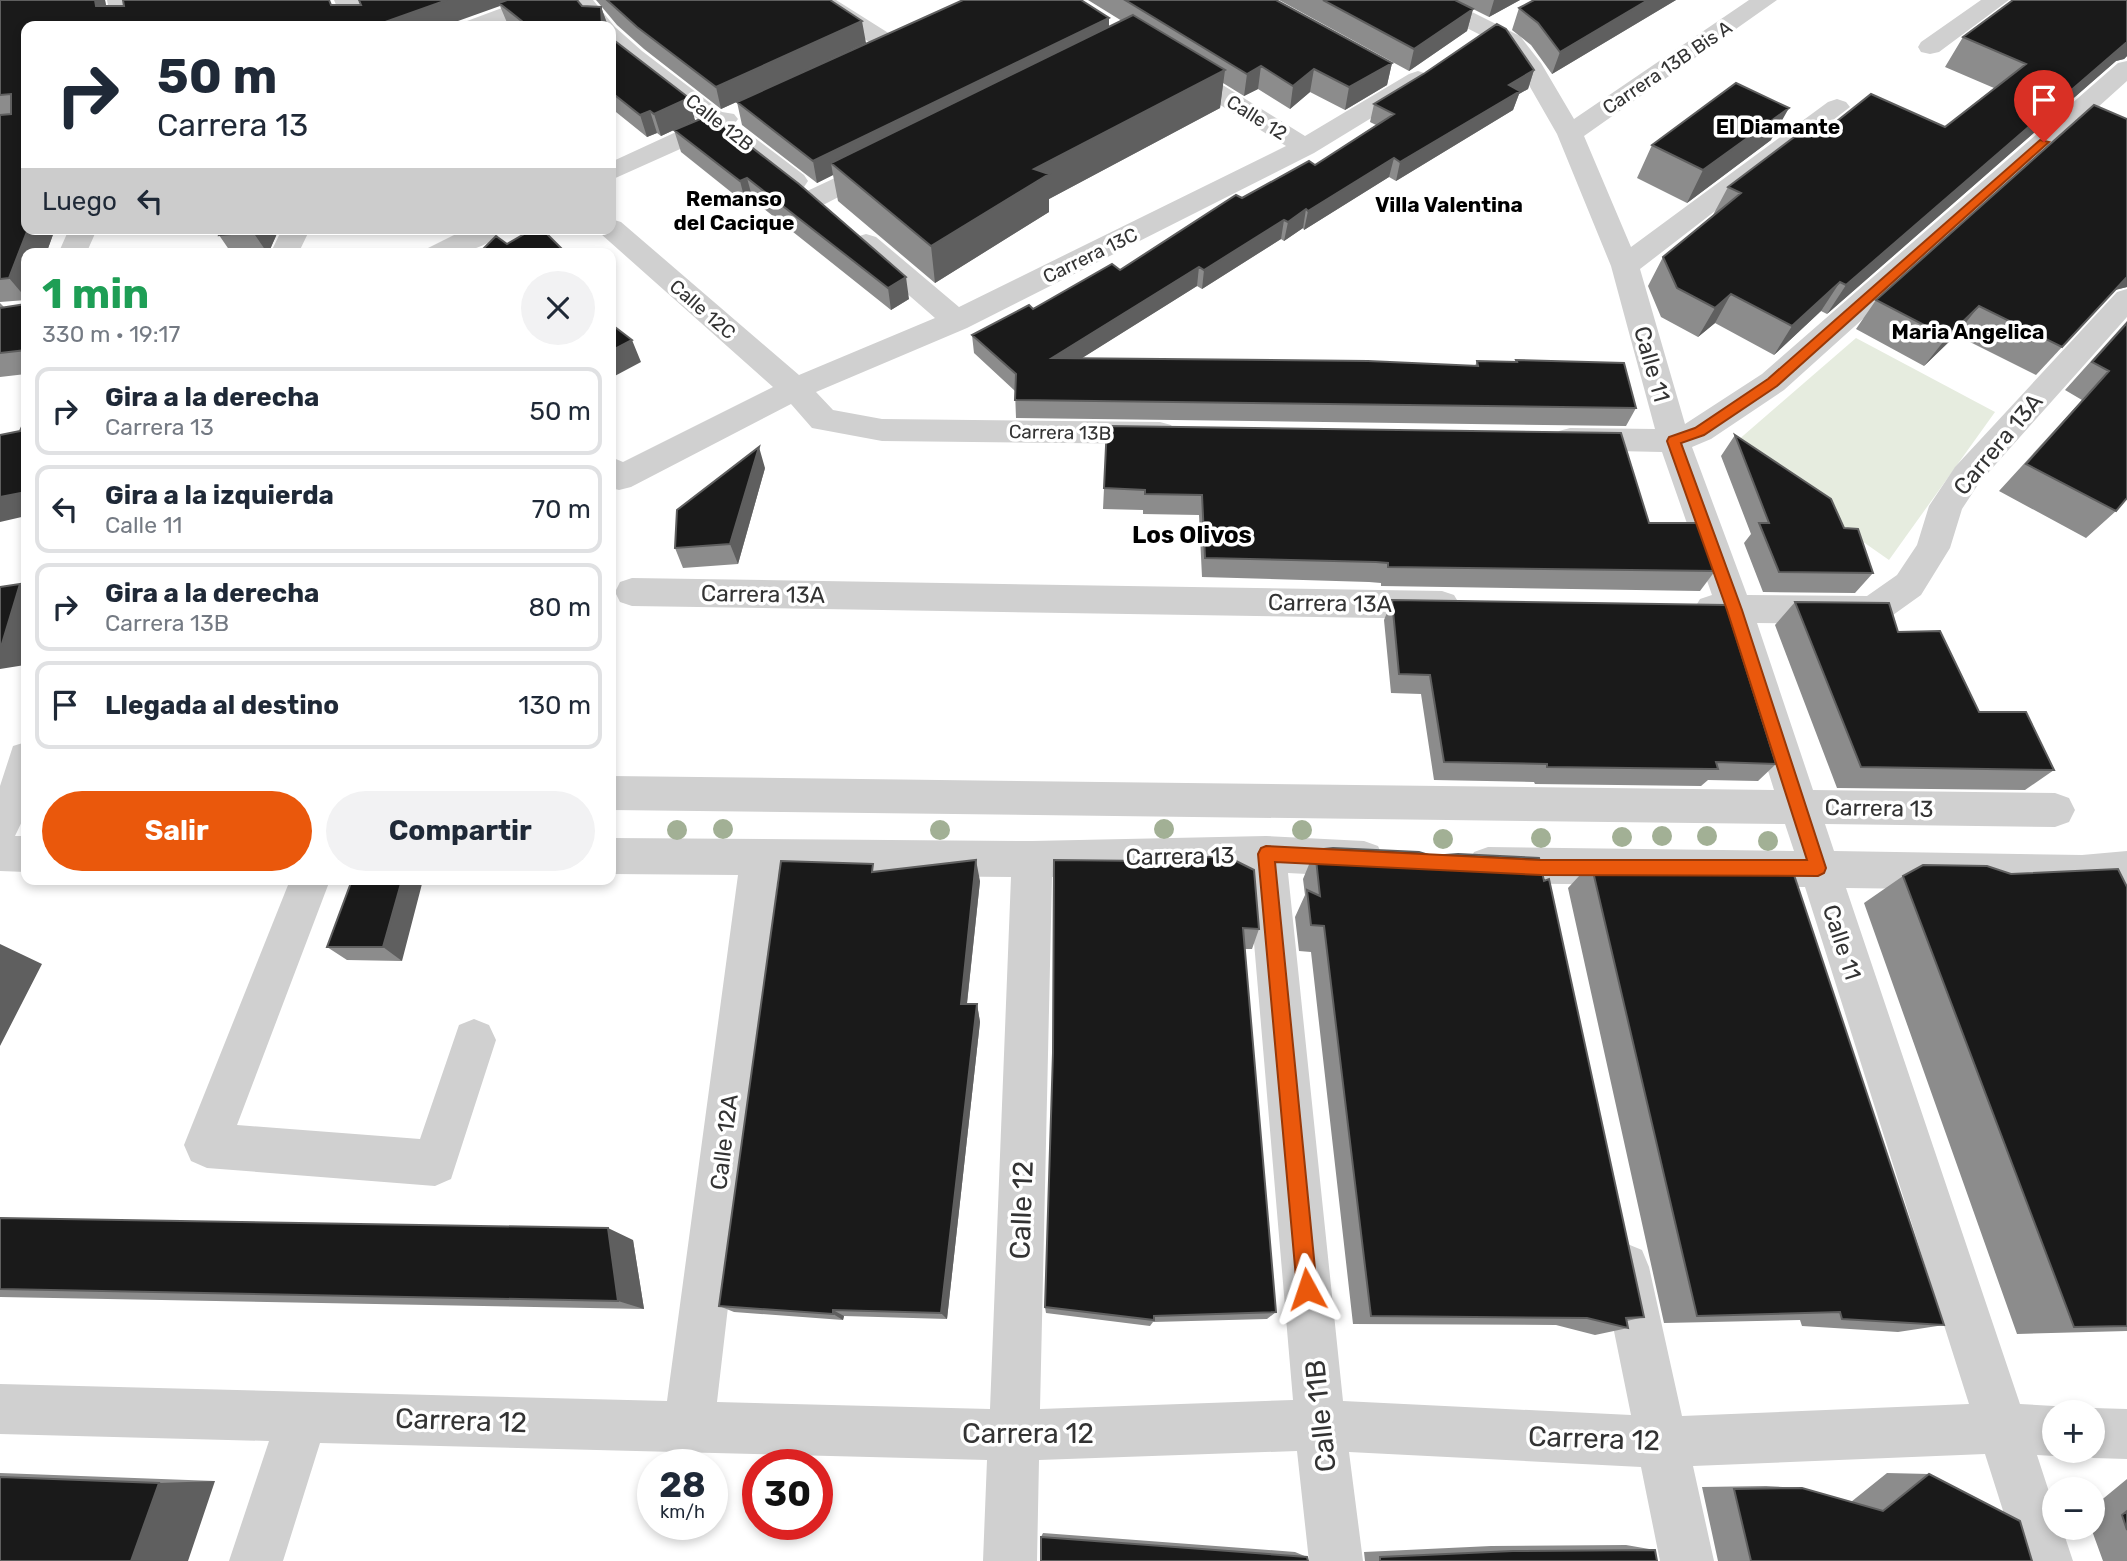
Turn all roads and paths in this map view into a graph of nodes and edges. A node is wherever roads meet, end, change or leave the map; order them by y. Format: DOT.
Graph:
graph roads {
  1 [pos="119,0"];
  2 [pos="346,0"];
  3 [pos="545,0"];
  4 [pos="580,0"];
  5 [pos="820,0"];
  6 [pos="1430,0"];
  7 [pos="1765,0"];
  8 [pos="1997,0"];
  9 [pos="123,21"];
  10 [pos="355,21"];
  11 [pos="489,21"];
  12 [pos="599,21"];
  13 [pos="1501,23"];
  14 [pos="913,33"];
  15 [pos="616,38"];
  16 [pos="889,44"];
  17 [pos="1930,47"];
  18 [pos="1155,54"];
  19 [pos="865,55"];
  20 [pos="2127,68"];
  21 [pos="1838,107"];
  22 [pos="732,116"];
  23 [pos="1570,134"];
  24 [pos="1306,147"];
  25 [pos="901,154"];
  26 [pos="616,170"];
  27 [pos="832,213"];
  28 [pos="616,232"];
  29 [pos="477,235"];
  30 [pos="450,248"];
  31 [pos="1625,266"];
  32 [pos="2127,299"];
  33 [pos="956,321"];
  34 [pos="795,389"];
  35 [pos="1189,434"];
  36 [pos="1535,439"];
  37 [pos="1674,441"];
  38 [pos="616,474"];
  39 [pos="632,592"];
  40 [pos="1469,606"];
  41 [pos="1679,609"];
  42 [pos="1735,610"];
  43 [pos="21,752"];
  44 [pos="15,774"];
  45 [pos="616,793"];
  46 [pos="1797,807"];
  47 [pos="2054,810"];
  48 [pos="0,825"];
  49 [pos="0,853"];
  50 [pos="21,854"];
  51 [pos="1266,854"];
  52 [pos="616,856"];
  53 [pos="760,857"];
  54 [pos="1032,859"];
  55 [pos="1404,860"];
  56 [pos="1458,863"];
  57 [pos="1818,868"];
  58 [pos="2127,869"];
  59 [pos="308,885"];
  60 [pos="474,1040"];
  61 [pos="1616,1223"];
  62 [pos="0,1409"];
  63 [pos="303,1416"];
  64 [pos="1320,1425"];
  65 [pos="689,1426"];
  66 [pos="2002,1428"];
  67 [pos="2042,1430"];
  68 [pos="2105,1433"];
  69 [pos="2127,1434"];
  70 [pos="1013,1435"];
  71 [pos="1662,1442"];
  72 [pos="256,1561"];
  73 [pos="1010,1561"];
  74 [pos="1336,1561"];
  75 [pos="1686,1561"];
  76 [pos="2046,1561"];
  1 -- 9 [label="street"];
  2 -- 10 [label="street"];
  3 -- 11 [label="street"];
  4 -- 12 [label="street"];
  5 -- 16 [label="street"];
  6 -- 13 [label="street, Calle 11"];
  7 -- 23 [label="street, Carrera 13B Bis A"];
  8 -- 17 [label="street"];
  13 -- 23 [label="street, Calle 11"];
  13 -- 24 [label="street, Carrera 13C"];
  14 -- 16 [label="street"];
  15 -- 22 [label="street, Calle 12B"];
  16 -- 19 [label="street"];
  18 -- 24 [label="street, Calle 12"];
  20 -- 37 [label="street"];
  21 -- 31 [label="street"];
  22 -- 26 [label="street"];
  22 -- 27 [label="street, Calle 12B"];
  23 -- 31 [label="street, Calle 11"];
  24 -- 33 [label="street, Carrera 13C"];
  25 -- 27 [label="street"];
  27 -- 33 [label="street, Calle 12B"];
  28 -- 34 [label="street, Calle 12C"];
  29 -- 30 [label="street"];
  31 -- 37 [label="street, Calle 11"];
  32 -- 42 [label="street, Carrera 13A"];
  33 -- 34 [label="street, Carrera 13C"];
  34 -- 35 [label="street, Carrera 13B"];
  34 -- 38 [label="street, Carrera 13C"];
  36 -- 37 [label="street"];
  37 -- 42 [label="street, Calle 11"];
  39 -- 40 [label="street, Carrera 13A"];
  41 -- 42 [label="street, Carrera 13A"];
  42 -- 46 [label="street, Calle 11"];
  43 -- 44 [label="street"];
  44 -- 48 [label="street"];
  45 -- 46 [label="street, Carrera 13"];
  46 -- 47 [label="street, Carrera 13"];
  46 -- 57 [label="street, Calle 11"];
  49 -- 50 [label="street"];
  51 -- 54 [label="street, Carrera 13"];
  51 -- 55 [label="street, Carrera 13"];
  51 -- 64 [label="street, Calle 11B"];
  52 -- 53 [label="street, Carrera 13"];
  53 -- 54 [label="street, Carrera 13"];
  53 -- 65 [label="street, Calle 12A"];
  54 -- 70 [label="street, Calle 12"];
  56 -- 57 [label="street"];
  57 -- 58 [label="street"];
  57 -- 66 [label="street, Calle 11"];
  59 -- 60 [label="street"];
  61 -- 71 [label="street"];
  62 -- 63 [label="street, Carrera 12"];
  63 -- 65 [label="street, Carrera 12"];
  63 -- 72 [label="street"];
  64 -- 70 [label="street, Carrera 12"];
  64 -- 71 [label="street, Carrera 12"];
  64 -- 74 [label="street, Calle 11B"];
  65 -- 70 [label="street, Carrera 12"];
  66 -- 67 [label="street, Carrera 12"];
  66 -- 71 [label="street, Carrera 12"];
  66 -- 76 [label="street, Calle 11"];
  68 -- 69 [label="street"];
  70 -- 73 [label="street, Calle 12"];
  71 -- 75 [label="street"];
}
